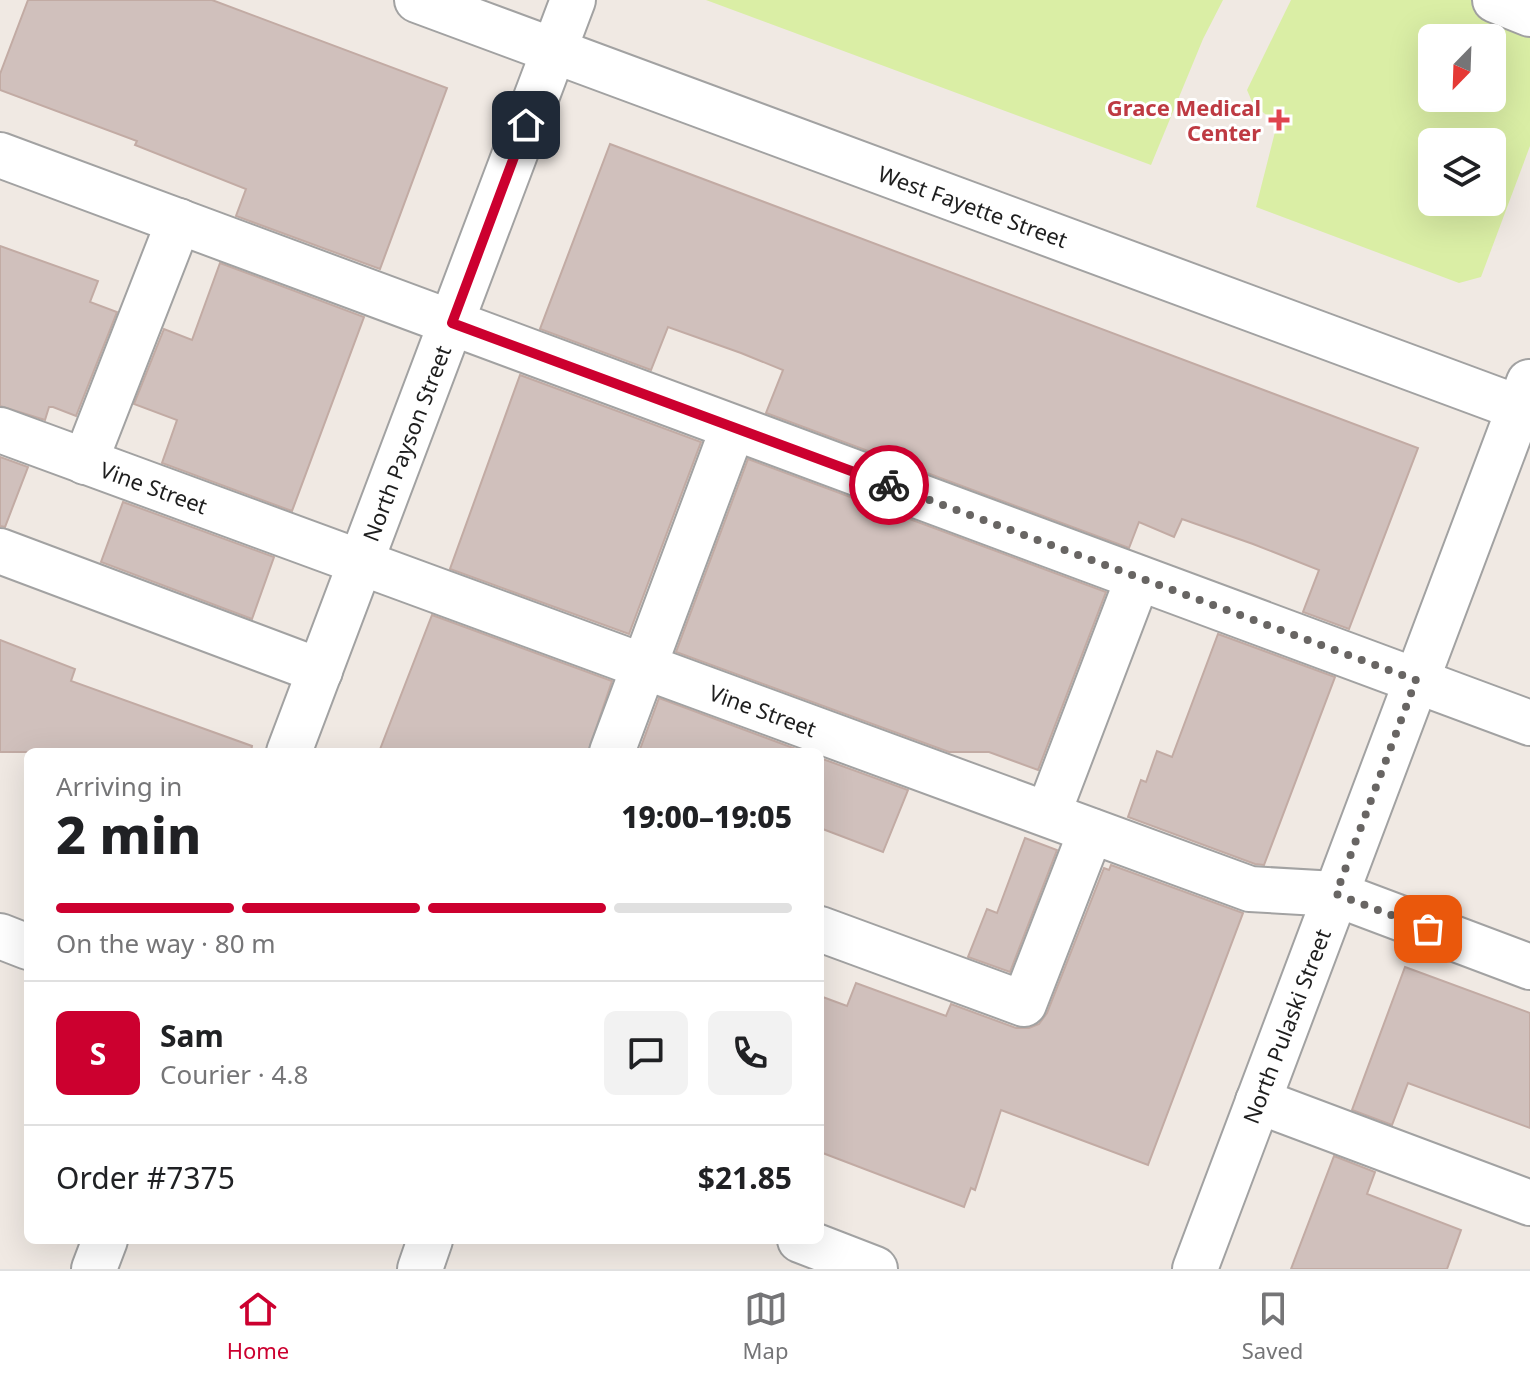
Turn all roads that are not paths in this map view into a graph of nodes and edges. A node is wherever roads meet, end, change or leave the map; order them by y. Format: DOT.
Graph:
graph roads {
  1 [pos="417,0"];
  2 [pos="573,0"];
  3 [pos="1495,0"];
  4 [pos="1530,14"];
  5 [pos="554,52"];
  6 [pos="0,155"];
  7 [pos="179,221"];
  8 [pos="452,323"];
  9 [pos="1526,400"];
  10 [pos="733,428"];
  11 [pos="0,430"];
  12 [pos="85,462"];
  13 [pos="0,551"];
  14 [pos="361,563"];
  15 [pos="1138,578"];
  16 [pos="644,667"];
  17 [pos="320,671"];
  18 [pos="1416,680"];
  19 [pos="1530,723"];
  20 [pos="291,748"];
  21 [pos="614,748"];
  22 [pos="1048,814"];
  23 [pos="1091,831"];
  24 [pos="1336,894"];
  25 [pos="824,930"];
  26 [pos="0,936"];
  27 [pos="24,945"];
  28 [pos="1530,967"];
  29 [pos="1258,1101"];
  30 [pos="1530,1203"];
  31 [pos="103,1244"];
  32 [pos="429,1244"];
  33 [pos="810,1244"];
  34 [pos="94,1269"];
  35 [pos="420,1269"];
  36 [pos="875,1269"];
  37 [pos="1195,1269"];
  1 -- 5 [label="street, West Fayette Street"];
  2 -- 5 [label="street, North Payson Street"];
  3 -- 4 [label="street"];
  5 -- 8 [label="street, North Payson Street"];
  5 -- 9 [label="street, West Fayette Street"];
  6 -- 7 [label="street"];
  7 -- 8 [label="street"];
  7 -- 12 [label="street"];
  8 -- 10 [label="street"];
  8 -- 14 [label="street, North Payson Street"];
  9 -- 18 [label="street, North Pulaski Street"];
  10 -- 15 [label="street"];
  10 -- 16 [label="street"];
  11 -- 12 [label="street, Vine Street"];
  12 -- 14 [label="street, Vine Street"];
  13 -- 17 [label="street"];
  14 -- 16 [label="street, Vine Street"];
  14 -- 17 [label="street, North Payson Street"];
  15 -- 18 [label="street"];
  15 -- 22 [label="street"];
  16 -- 21 [label="street"];
  16 -- 22 [label="street, Vine Street"];
  17 -- 20 [label="street, North Payson Street"];
  18 -- 19 [label="street"];
  18 -- 24 [label="street, North Pulaski Street"];
  22 -- 23 [label="street, Vine Street"];
  23 -- 24 [label="street, Vine Street"];
  23 -- 25 [label="street"];
  24 -- 28 [label="street, Vine Street"];
  24 -- 29 [label="street, North Pulaski Street"];
  26 -- 27 [label="street"];
  29 -- 30 [label="street"];
  29 -- 37 [label="street, North Pulaski Street"];
  31 -- 34 [label="street"];
  32 -- 35 [label="street"];
  33 -- 36 [label="street"];
}
